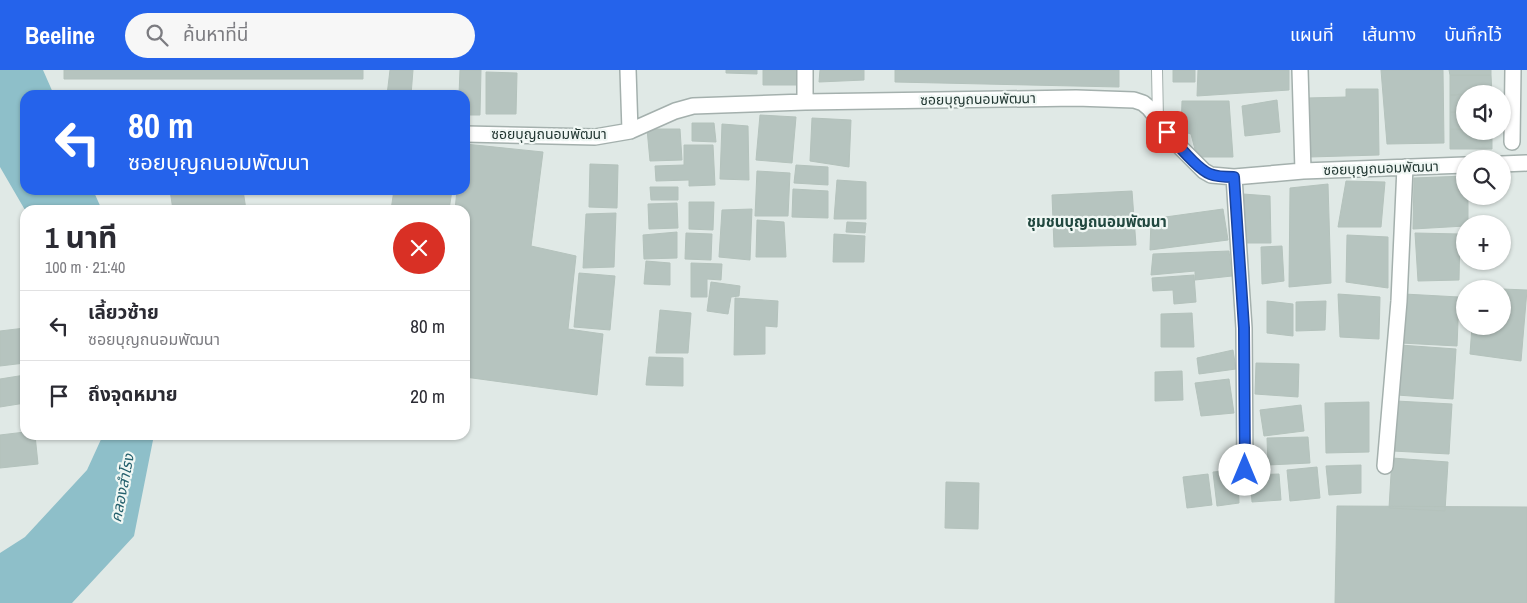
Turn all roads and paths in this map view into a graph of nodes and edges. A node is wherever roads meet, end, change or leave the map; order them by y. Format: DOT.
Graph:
graph roads {
  1 [pos="628,70"];
  2 [pos="805,70"];
  3 [pos="1157,70"];
  4 [pos="1300,70"];
  5 [pos="1513,70"];
  6 [pos="805,102"];
  7 [pos="1158,120"];
  8 [pos="630,131"];
  9 [pos="470,134"];
  10 [pos="1512,142"];
  11 [pos="1527,163"];
  12 [pos="1511,164"];
  13 [pos="1456,165"];
  14 [pos="1405,167"];
  15 [pos="1303,171"];
  16 [pos="1234,177"];
  17 [pos="1385,466"];
  18 [pos="1245,470"];
  1 -- 8 [label="street"];
  2 -- 6 [label="street"];
  3 -- 7 [label="lane"];
  4 -- 15 [label="street"];
  5 -- 10 [label="street"];
  6 -- 7 [label="street, ซอยบุญถนอมพัฒนา"];
  6 -- 8 [label="street, ซอยบุญถนอมพัฒนา"];
  7 -- 16 [label="street, ซอยบุญถนอมพัฒนา"];
  8 -- 9 [label="street, ซอยบุญถนอมพัฒนา"];
  11 -- 12 [label="street"];
  13 -- 14 [label="street, ซอยบุญถนอมพัฒนา"];
  14 -- 15 [label="street, ซอยบุญถนอมพัฒนา"];
  14 -- 17 [label="street"];
  15 -- 16 [label="street, ซอยบุญถนอมพัฒนา"];
  16 -- 18 [label="street"];
}
